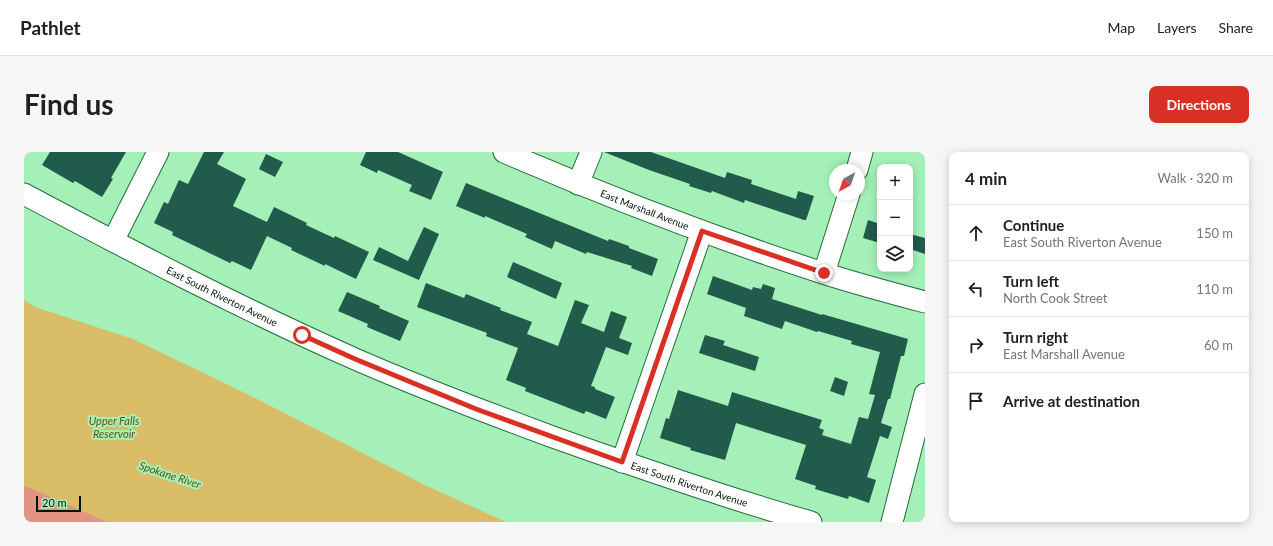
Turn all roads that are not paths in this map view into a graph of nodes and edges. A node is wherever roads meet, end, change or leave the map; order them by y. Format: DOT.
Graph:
graph roads {
  1 [pos="158,152"];
  2 [pos="504,152"];
  3 [pos="591,152"];
  4 [pos="862,152"];
  5 [pos="859,164"];
  6 [pos="578,184"];
  7 [pos="24,194"];
  8 [pos="847,200"];
  9 [pos="702,231"];
  10 [pos="113,242"];
  11 [pos="824,273"];
  12 [pos="925,302"];
  13 [pos="925,394"];
  14 [pos="622,462"];
  15 [pos="811,522"];
  16 [pos="892,522"];
  1 -- 10 [label="street"];
  2 -- 6 [label="street, East Marshall Avenue"];
  3 -- 6 [label="street"];
  4 -- 5 [label="street"];
  6 -- 9 [label="street, East Marshall Avenue"];
  7 -- 10 [label="street, East South Riverton Avenue"];
  8 -- 11 [label="street"];
  9 -- 11 [label="street, East Marshall Avenue"];
  9 -- 14 [label="street"];
  10 -- 14 [label="street, East South Riverton Avenue"];
  11 -- 12 [label="street, East Marshall Avenue"];
  13 -- 16 [label="street"];
  14 -- 15 [label="street, East South Riverton Avenue"];
}
